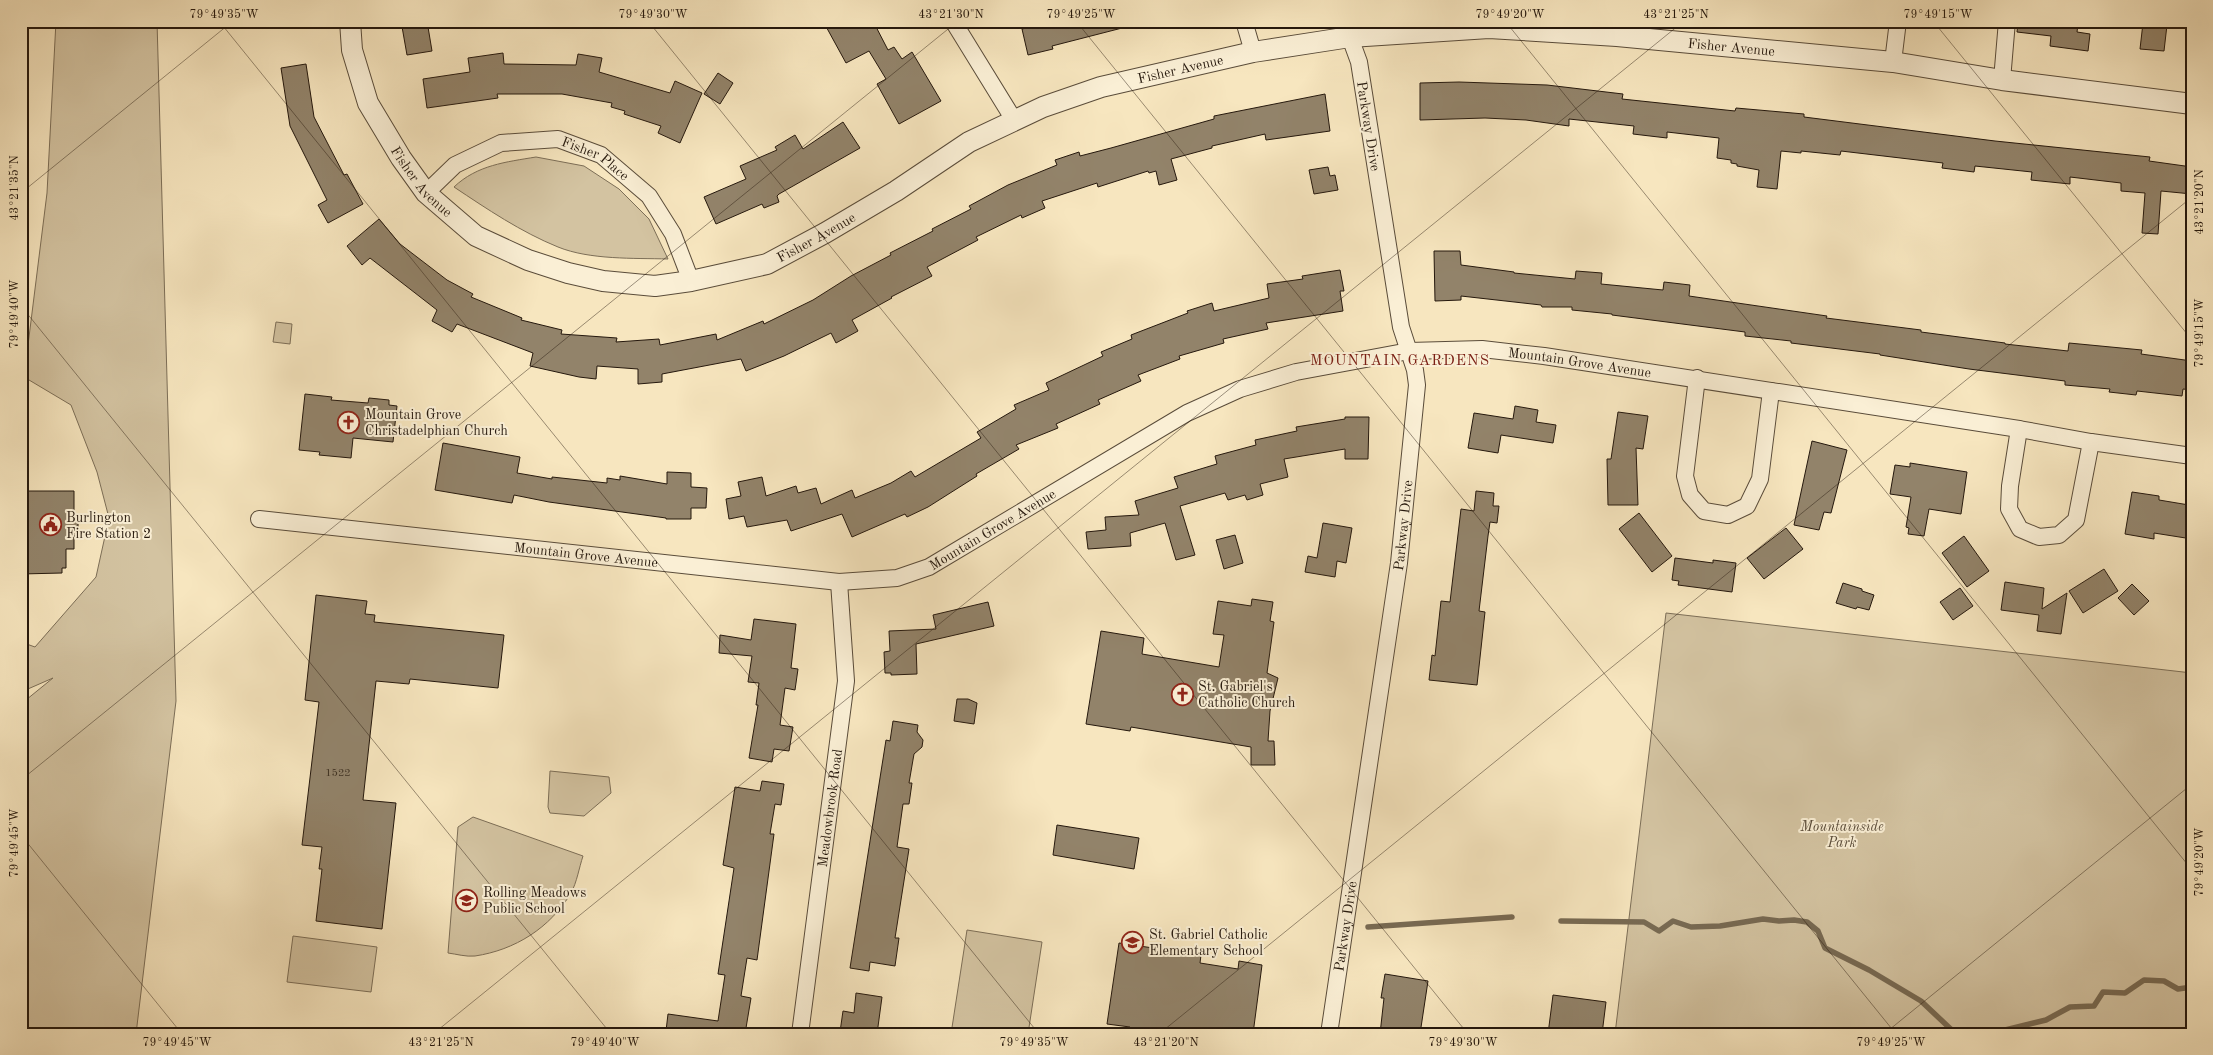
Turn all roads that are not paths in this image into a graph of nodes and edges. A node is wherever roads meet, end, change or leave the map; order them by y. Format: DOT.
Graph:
graph roads {
  1 [pos="350,21"];
  2 [pos="953,21"];
  3 [pos="1244,21"];
  4 [pos="1898,21"];
  5 [pos="2007,21"];
  6 [pos="1347,29"];
  7 [pos="1618,29"];
  8 [pos="1253,52"];
  9 [pos="1893,62"];
  10 [pos="2002,80"];
  11 [pos="2192,104"];
  12 [pos="1014,120"];
  13 [pos="426,192"];
  14 [pos="691,281"];
  15 [pos="1409,351"];
  16 [pos="1697,378"];
  17 [pos="1771,391"];
  18 [pos="2019,429"];
  19 [pos="2091,442"];
  20 [pos="2192,456"];
  21 [pos="259,519"];
  22 [pos="839,582"];
  23 [pos="800,1034"];
  24 [pos="1329,1034"];
  1 -- 13 [label="street, Fisher Avenue"];
  2 -- 12 [label="street"];
  3 -- 8 [label="street"];
  4 -- 9 [label="street"];
  5 -- 10 [label="street"];
  6 -- 7 [label="street, Fisher Avenue"];
  6 -- 8 [label="street, Fisher Avenue"];
  6 -- 15 [label="street, Parkway Drive"];
  7 -- 9 [label="street, Fisher Avenue"];
  8 -- 12 [label="street, Fisher Avenue"];
  9 -- 10 [label="street, Fisher Avenue"];
  10 -- 11 [label="street, Fisher Avenue"];
  12 -- 14 [label="street, Fisher Avenue"];
  13 -- 14 [label="street, Fisher Avenue"];
  13 -- 14 [label="street, Fisher Place"];
  15 -- 16 [label="street, Mountain Grove Avenue"];
  15 -- 22 [label="street, Mountain Grove Avenue"];
  15 -- 24 [label="street, Parkway Drive"];
  16 -- 17 [label="street, Mountain Grove Avenue"];
  16 -- 17 [label="street"];
  17 -- 18 [label="street, Mountain Grove Avenue"];
  18 -- 19 [label="street, Mountain Grove Avenue"];
  18 -- 19 [label="street"];
  19 -- 20 [label="street, Mountain Grove Avenue"];
  21 -- 22 [label="street, Mountain Grove Avenue"];
  22 -- 23 [label="street, Meadowbrook Road"];
}
